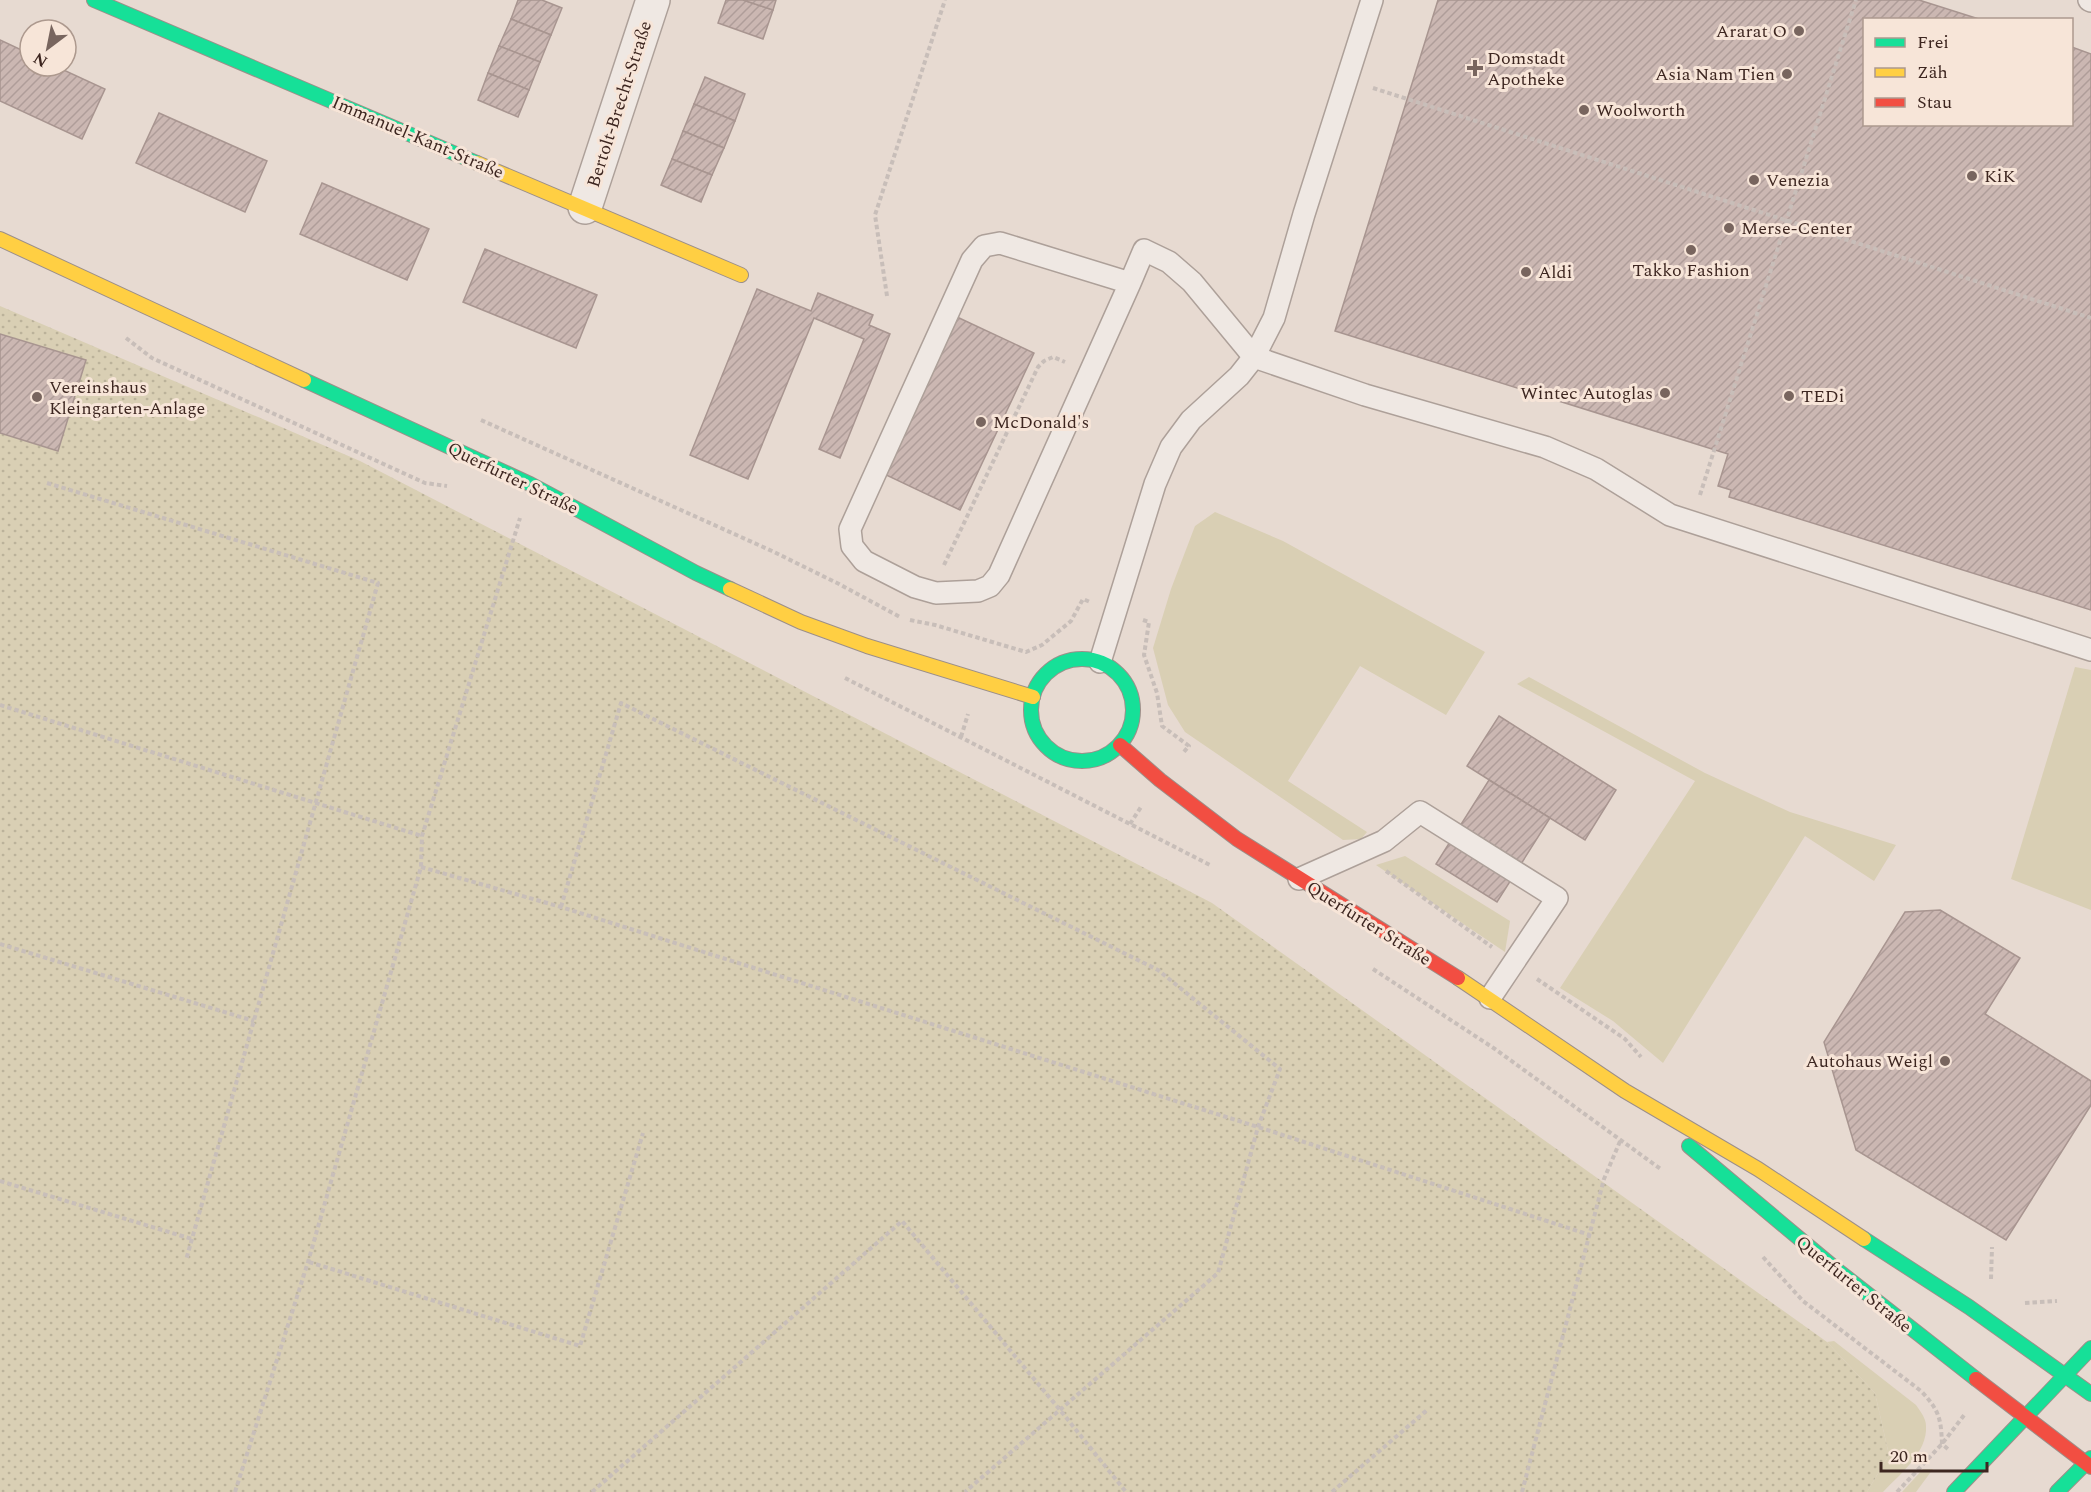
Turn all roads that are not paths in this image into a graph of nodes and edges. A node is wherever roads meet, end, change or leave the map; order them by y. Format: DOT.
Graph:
graph roads {
  1 [pos="94,0"];
  2 [pos="653,0"];
  3 [pos="1372,0"];
  4 [pos="585,207"];
  5 [pos="0,239"];
  6 [pos="741,275"];
  7 [pos="1130,283"];
  8 [pos="1254,357"];
  9 [pos="2091,650"];
  10 [pos="1100,662"];
  11 [pos="1033,697"];
  12 [pos="1120,745"];
  13 [pos="1299,879"];
  14 [pos="1490,998"];
  15 [pos="1625,1091"];
  16 [pos="2091,1348"];
  17 [pos="2066,1375"];
  18 [pos="2091,1395"];
  19 [pos="2025,1417"];
  20 [pos="2089,1462"];
  21 [pos="1954,1492"];
  22 [pos="2056,1492"];
  1 -- 4 [label="main road, Immanuel-Kant-Straße"];
  2 -- 4 [label="street, Bertolt-Brecht-Straße"];
  3 -- 8 [label="lane"];
  4 -- 6 [label="main road, Immanuel-Kant-Straße"];
  5 -- 11 [label="main road, Querfurter Straße"];
  7 -- 7 [label="lane"];
  7 -- 8 [label="lane"];
  8 -- 9 [label="lane"];
  8 -- 10 [label="lane"];
  10 -- 11 [label="main road"];
  10 -- 12 [label="main road"];
  11 -- 12 [label="main road"];
  12 -- 13 [label="main road, Querfurter Straße"];
  13 -- 14 [label="main road, Querfurter Straße"];
  13 -- 14 [label="lane"];
  14 -- 15 [label="main road, Querfurter Straße"];
  15 -- 17 [label="main road, Querfurter Straße"];
  15 -- 19 [label="main road, Querfurter Straße"];
  16 -- 17 [label="main road"];
  17 -- 18 [label="main road, Querfurter Straße"];
  17 -- 19 [label="main road"];
  19 -- 20 [label="main road, Querfurter Straße"];
  19 -- 21 [label="main road"];
  20 -- 22 [label="main road"];
}
